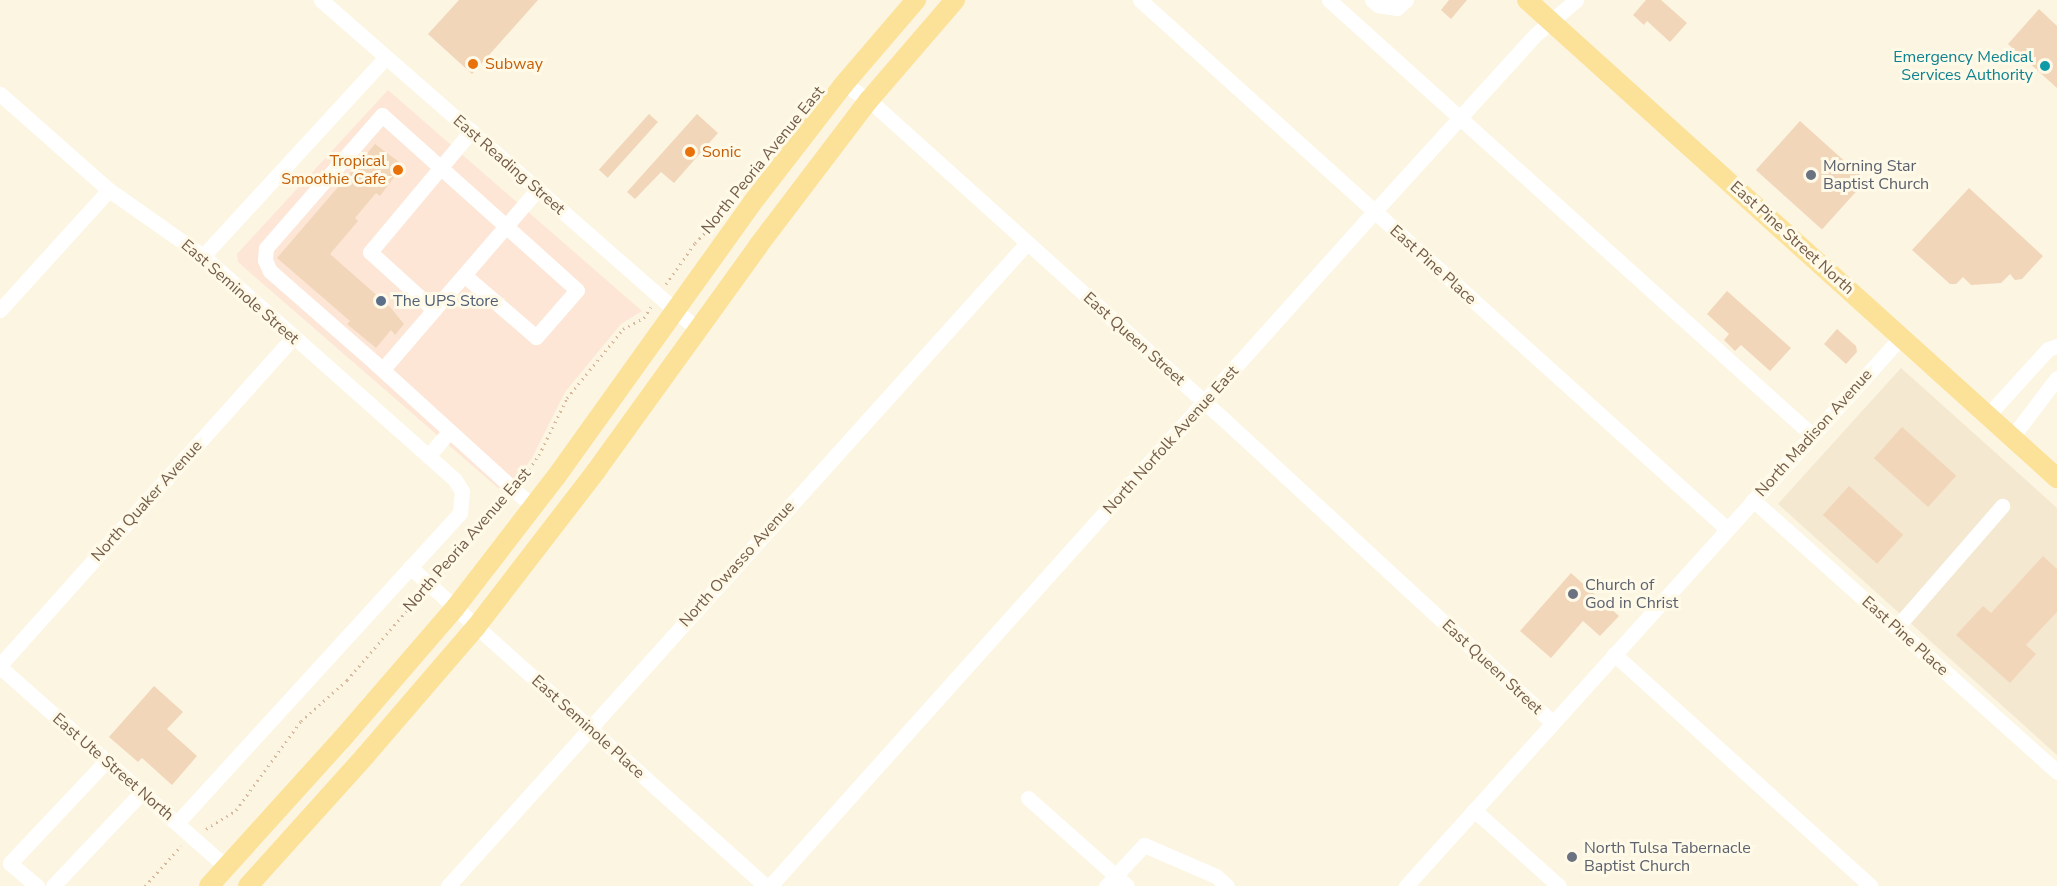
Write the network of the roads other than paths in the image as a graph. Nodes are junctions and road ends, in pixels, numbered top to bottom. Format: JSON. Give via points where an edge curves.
{"nodes":[{"id":1,"x":321,"y":0,"type":"edge"},
{"id":2,"x":916,"y":0,"type":"edge"},
{"id":3,"x":955,"y":0,"type":"edge"},
{"id":4,"x":1140,"y":0,"type":"edge"},
{"id":5,"x":1329,"y":0,"type":"edge"},
{"id":6,"x":1372,"y":0,"type":"edge"},
{"id":7,"x":1406,"y":0,"type":"edge"},
{"id":8,"x":1527,"y":0,"type":"edge"},
{"id":9,"x":1576,"y":0,"type":"edge"},
{"id":10,"x":1551,"y":22,"type":"junction"},
{"id":11,"x":386,"y":57,"type":"junction"},
{"id":12,"x":844,"y":84,"type":"junction"},
{"id":13,"x":0,"y":94,"type":"edge"},
{"id":14,"x":869,"y":100,"type":"junction"},
{"id":15,"x":1460,"y":118,"type":"junction"},
{"id":16,"x":471,"y":131,"type":"junction"},
{"id":17,"x":441,"y":168,"type":"junction"},
{"id":18,"x":538,"y":189,"type":"junction"},
{"id":19,"x":109,"y":190,"type":"junction"},
{"id":20,"x":1374,"y":212,"type":"junction"},
{"id":21,"x":506,"y":226,"type":"junction"},
{"id":22,"x":1027,"y":243,"type":"junction"},
{"id":23,"x":203,"y":256,"type":"junction"},
{"id":24,"x":465,"y":275,"type":"junction"},
{"id":25,"x":0,"y":310,"type":"edge"},
{"id":26,"x":434,"y":310,"type":"junction"},
{"id":27,"x":676,"y":310,"type":"junction"},
{"id":28,"x":698,"y":330,"type":"junction"},
{"id":29,"x":1902,"y":336,"type":"junction"},
{"id":30,"x":293,"y":337,"type":"junction"},
{"id":31,"x":2057,"y":346,"type":"edge"},
{"id":32,"x":382,"y":369,"type":"junction"},
{"id":33,"x":2057,"y":378,"type":"edge"},
{"id":34,"x":1205,"y":402,"type":"junction"},
{"id":35,"x":1988,"y":415,"type":"junction"},
{"id":36,"x":449,"y":432,"type":"junction"},
{"id":37,"x":1812,"y":435,"type":"junction"},
{"id":38,"x":2012,"y":437,"type":"junction"},
{"id":39,"x":428,"y":456,"type":"junction"},
{"id":40,"x":2057,"y":478,"type":"edge"},
{"id":41,"x":1753,"y":500,"type":"junction"},
{"id":42,"x":463,"y":503,"type":"joint"},
{"id":43,"x":2002,"y":506,"type":"dead end"},
{"id":44,"x":533,"y":507,"type":"junction"},
{"id":45,"x":1727,"y":529,"type":"junction"},
{"id":46,"x":410,"y":567,"type":"junction"},
{"id":47,"x":455,"y":608,"type":"junction"},
{"id":48,"x":476,"y":627,"type":"junction"},
{"id":49,"x":1896,"y":628,"type":"junction"},
{"id":50,"x":1614,"y":654,"type":"junction"},
{"id":51,"x":0,"y":666,"type":"edge"},
{"id":52,"x":1552,"y":722,"type":"junction"},
{"id":53,"x":589,"y":728,"type":"junction"},
{"id":54,"x":106,"y":761,"type":"junction"},
{"id":55,"x":2057,"y":772,"type":"edge"},
{"id":56,"x":142,"y":792,"type":"junction"},
{"id":57,"x":1028,"y":798,"type":"dead end"},
{"id":58,"x":1474,"y":810,"type":"junction"},
{"id":59,"x":177,"y":823,"type":"junction"},
{"id":60,"x":226,"y":867,"type":"junction"},
{"id":61,"x":1116,"y":883,"type":"edge"},
{"id":62,"x":37,"y":886,"type":"edge"},
{"id":63,"x":53,"y":886,"type":"edge"},
{"id":64,"x":209,"y":886,"type":"edge"},
{"id":65,"x":248,"y":886,"type":"edge"},
{"id":66,"x":448,"y":886,"type":"edge"},
{"id":67,"x":766,"y":886,"type":"edge"},
{"id":68,"x":770,"y":886,"type":"edge"},
{"id":69,"x":1227,"y":886,"type":"edge"},
{"id":70,"x":1406,"y":886,"type":"edge"},
{"id":71,"x":1559,"y":886,"type":"edge"},
{"id":72,"x":1871,"y":886,"type":"edge"}],
"edges":[{"from":1,"to":11,"type":"street","name":"East Reading Street"},
{"from":2,"to":12,"type":"main road","name":"North Peoria Avenue East"},
{"from":3,"to":14,"type":"main road"},
{"from":4,"to":20,"type":"street","name":"East Pine Place"},
{"from":5,"to":15,"type":"street"},
{"from":6,"to":7,"type":"street","via":[[1397,8]]},
{"from":8,"to":10,"type":"main road","name":"East Pine Street North"},
{"from":9,"to":10,"type":"street","name":"North Norfolk Avenue East"},
{"from":10,"to":15,"type":"street","name":"North Norfolk Avenue East"},
{"from":10,"to":29,"type":"main road","name":"East Pine Street North"},
{"from":11,"to":16,"type":"street","name":"East Reading Street"},
{"from":11,"to":23,"type":"street"},
{"from":12,"to":14,"type":"street","name":"East Queen Street"},
{"from":12,"to":27,"type":"main road","name":"North Peoria Avenue East"},
{"from":13,"to":19,"type":"street","name":"East Seminole Street"},
{"from":14,"to":22,"type":"street","name":"East Queen Street"},
{"from":14,"to":28,"type":"main road"},
{"from":15,"to":20,"type":"street","name":"North Norfolk Avenue East"},
{"from":15,"to":37,"type":"street"},
{"from":16,"to":17,"type":"street"},
{"from":16,"to":18,"type":"street","name":"East Reading Street"},
{"from":17,"to":21,"type":"street"},
{"from":17,"to":26,"type":"street","via":[[370,252]]},
{"from":17,"to":32,"type":"street","via":[[382,116],[266,248],[265,260],[270,271]]},
{"from":18,"to":21,"type":"street"},
{"from":18,"to":27,"type":"street","name":"East Reading Street"},
{"from":19,"to":23,"type":"street","name":"East Seminole Street"},
{"from":19,"to":25,"type":"street"},
{"from":20,"to":34,"type":"street","name":"North Norfolk Avenue East"},
{"from":20,"to":45,"type":"street","name":"East Pine Place"},
{"from":21,"to":24,"type":"street"},
{"from":21,"to":24,"type":"street","via":[[577,290],[536,337]]},
{"from":22,"to":34,"type":"street","name":"East Queen Street"},
{"from":22,"to":53,"type":"street","name":"North Owasso Avenue"},
{"from":23,"to":30,"type":"street","name":"East Seminole Street"},
{"from":24,"to":26,"type":"street"},
{"from":26,"to":32,"type":"street"},
{"from":27,"to":28,"type":"street","name":"East Reading Street"},
{"from":27,"to":44,"type":"main road","name":"North Peoria Avenue East"},
{"from":28,"to":48,"type":"main road"},
{"from":29,"to":35,"type":"main road","name":"East Pine Street North"},
{"from":29,"to":37,"type":"street","name":"North Madison Avenue"},
{"from":30,"to":39,"type":"street","name":"East Seminole Street"},
{"from":30,"to":51,"type":"street","name":"North Quaker Avenue"},
{"from":31,"to":35,"type":"street","via":[[2048,349]]},
{"from":32,"to":36,"type":"street"},
{"from":33,"to":38,"type":"street"},
{"from":34,"to":52,"type":"street","name":"East Queen Street"},
{"from":34,"to":68,"type":"street","name":"North Norfolk Avenue East"},
{"from":35,"to":38,"type":"main road","name":"East Pine Street North"},
{"from":36,"to":39,"type":"street"},
{"from":36,"to":44,"type":"street"},
{"from":37,"to":41,"type":"street","name":"North Madison Avenue"},
{"from":38,"to":40,"type":"main road","name":"East Pine Street North"},
{"from":39,"to":42,"type":"street","name":"East Seminole Street","via":[[455,480]]},
{"from":41,"to":45,"type":"street","name":"North Madison Avenue"},
{"from":41,"to":49,"type":"street","name":"East Pine Place"},
{"from":42,"to":46,"type":"street","name":"North Peoria Avenue East","via":[[460,513]]},
{"from":43,"to":49,"type":"street"},
{"from":44,"to":47,"type":"main road","name":"North Peoria Avenue East"},
{"from":45,"to":50,"type":"street","name":"North Madison Avenue"},
{"from":46,"to":47,"type":"street","name":"East Seminole Place"},
{"from":46,"to":59,"type":"street","name":"North Peoria Avenue East"},
{"from":47,"to":48,"type":"street","name":"East Seminole Place"},
{"from":47,"to":60,"type":"main road","name":"North Peoria Avenue East"},
{"from":48,"to":53,"type":"street","name":"East Seminole Place"},
{"from":48,"to":65,"type":"main road"},
{"from":49,"to":55,"type":"street","name":"East Pine Place"},
{"from":50,"to":52,"type":"street","name":"North Madison Avenue"},
{"from":50,"to":72,"type":"street"},
{"from":51,"to":54,"type":"street","name":"East Ute Street North"},
{"from":52,"to":58,"type":"street","name":"North Madison Avenue"},
{"from":53,"to":66,"type":"street","name":"North Owasso Avenue"},
{"from":53,"to":67,"type":"street","name":"East Seminole Place"},
{"from":54,"to":56,"type":"street","name":"East Ute Street North"},
{"from":54,"to":62,"type":"street","via":[[10,863]]},
{"from":56,"to":59,"type":"street","name":"East Ute Street North"},
{"from":56,"to":63,"type":"street"},
{"from":57,"to":61,"type":"street"},
{"from":58,"to":70,"type":"street","name":"North Madison Avenue"},
{"from":58,"to":71,"type":"street"},
{"from":59,"to":60,"type":"street","name":"East Ute Street North"},
{"from":60,"to":64,"type":"main road","name":"North Peoria Avenue East"},
{"from":61,"to":69,"type":"street","via":[[1144,845],[1216,876]]}]}
